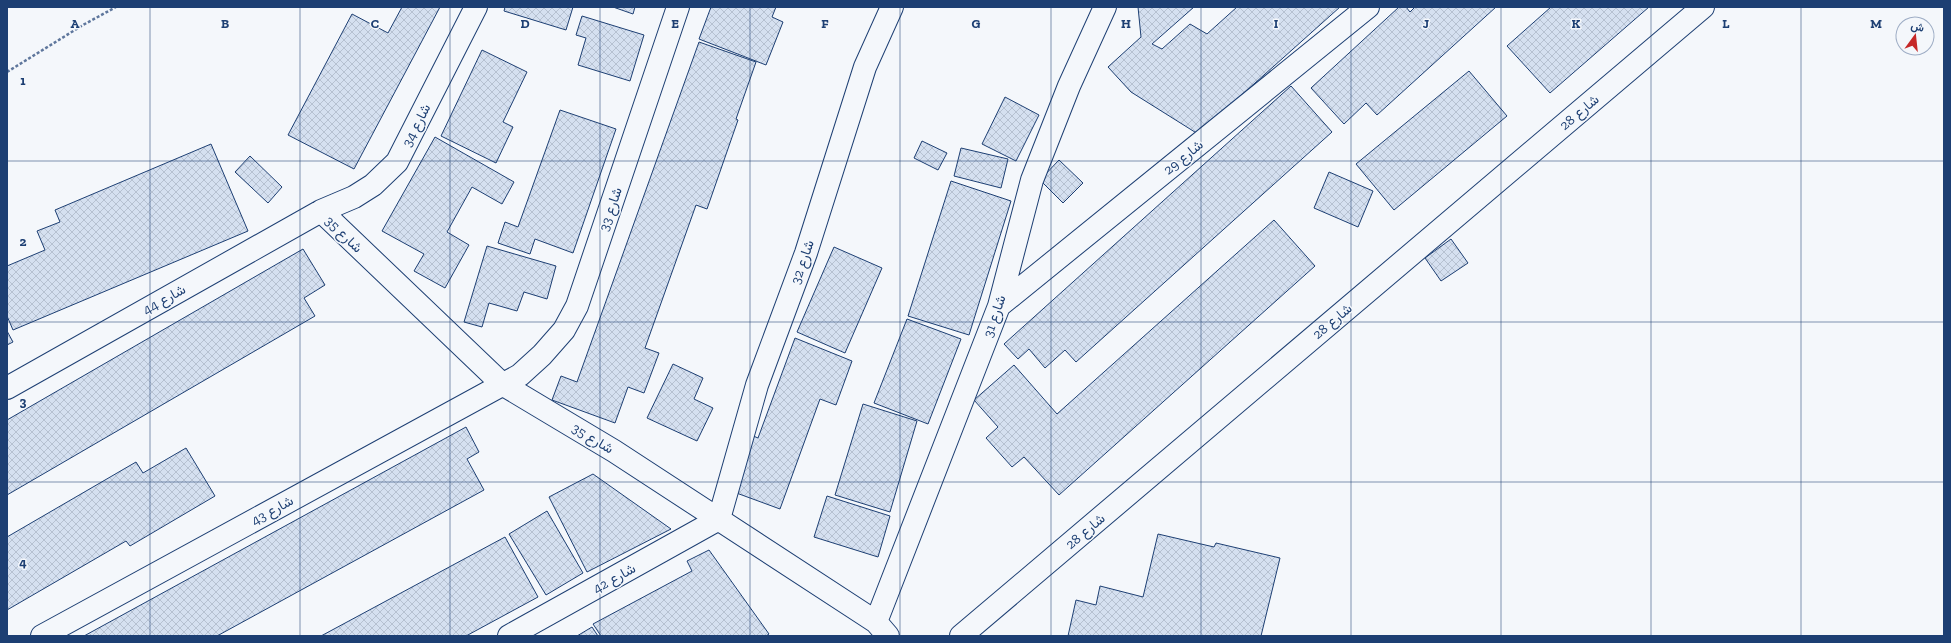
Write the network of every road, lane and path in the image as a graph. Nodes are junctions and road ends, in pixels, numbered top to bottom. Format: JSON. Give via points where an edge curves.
{"nodes":[{"id":1,"x":116,"y":7,"type":"edge"},
{"id":2,"x":476,"y":7,"type":"edge"},
{"id":3,"x":678,"y":7,"type":"edge"},
{"id":4,"x":892,"y":7,"type":"edge"},
{"id":5,"x":1105,"y":7,"type":"edge"},
{"id":6,"x":1368,"y":7,"type":"edge"},
{"id":7,"x":1703,"y":7,"type":"edge"},
{"id":8,"x":7,"y":72,"type":"edge"},
{"id":9,"x":321,"y":211,"type":"junction"},
{"id":10,"x":999,"y":306,"type":"junction"},
{"id":11,"x":502,"y":384,"type":"junction"},
{"id":12,"x":7,"y":388,"type":"edge"},
{"id":13,"x":719,"y":519,"type":"junction"},
{"id":14,"x":882,"y":629,"type":"edge"},
{"id":15,"x":972,"y":632,"type":"edge"},
{"id":16,"x":42,"y":636,"type":"edge"},
{"id":17,"x":509,"y":636,"type":"edge"}],
"edges":[{"from":1,"to":8,"type":"path"},
{"from":2,"to":9,"type":"street","name":"شارع 34","via":[[397,162],[373,185],[354,197]]},
{"from":3,"to":11,"type":"street","name":"شارع 33","via":[[577,306],[564,330],[542,355],[520,375]]},
{"from":4,"to":13,"type":"street","name":"شارع 32","via":[[865,67],[806,253],[757,385]]},
{"from":5,"to":10,"type":"street","name":"شارع 31","via":[[1069,86],[1032,180]]},
{"from":6,"to":10,"type":"street","name":"شارع 29"},
{"from":7,"to":15,"type":"street","name":"شارع 28"},
{"from":9,"to":11,"type":"street","name":"شارع 35"},
{"from":9,"to":12,"type":"street","name":"شارع 44"},
{"from":10,"to":14,"type":"street","name":"شارع 31"},
{"from":11,"to":13,"type":"street","name":"شارع 35","via":[[614,451]]},
{"from":11,"to":16,"type":"street","name":"شارع 43"},
{"from":13,"to":14,"type":"street","name":"شارع 35"},
{"from":13,"to":17,"type":"street","name":"شارع 42"}]}
